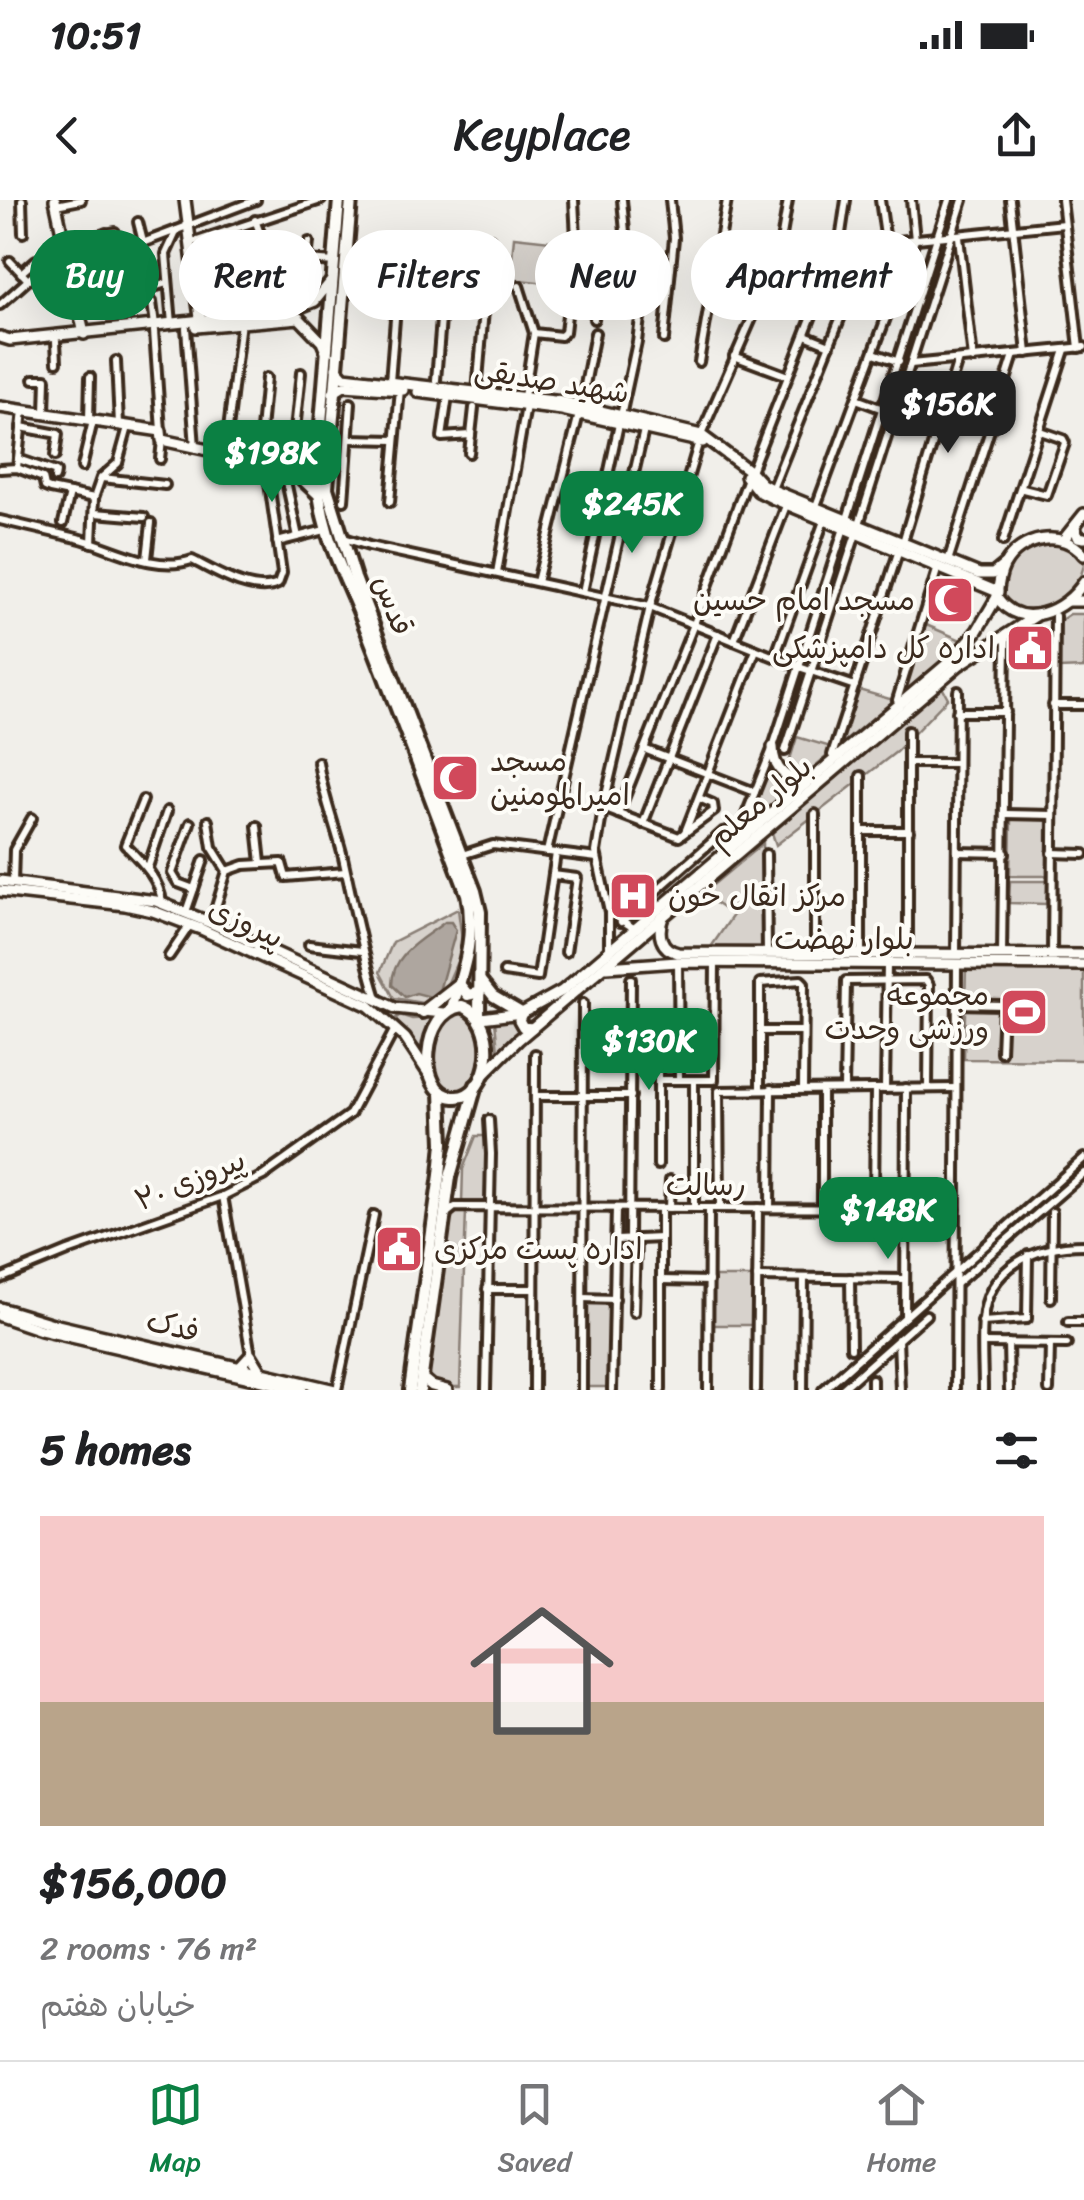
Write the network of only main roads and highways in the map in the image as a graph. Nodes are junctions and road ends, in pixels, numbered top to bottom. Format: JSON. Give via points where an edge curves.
{"nodes":[{"id":1,"x":338,"y":200,"type":"edge"},
{"id":2,"x":351,"y":200,"type":"edge"},
{"id":3,"x":187,"y":201,"type":"edge"},
{"id":4,"x":56,"y":202,"type":"edge"},
{"id":5,"x":334,"y":278,"type":"junction"},
{"id":6,"x":322,"y":292,"type":"edge"},
{"id":7,"x":336,"y":306,"type":"junction"},
{"id":8,"x":322,"y":308,"type":"edge"},
{"id":9,"x":232,"y":320,"type":"edge"},
{"id":10,"x":301,"y":320,"type":"edge"},
{"id":11,"x":201,"y":324,"type":"junction"},
{"id":12,"x":154,"y":328,"type":"junction"},
{"id":13,"x":84,"y":336,"type":"junction"},
{"id":14,"x":0,"y":337,"type":"edge"},
{"id":15,"x":0,"y":350,"type":"edge"},
{"id":16,"x":328,"y":355,"type":"junction"},
{"id":17,"x":335,"y":368,"type":"junction"},
{"id":18,"x":363,"y":383,"type":"junction"},
{"id":19,"x":333,"y":393,"type":"junction"},
{"id":20,"x":525,"y":402,"type":"junction"},
{"id":21,"x":0,"y":408,"type":"edge"},
{"id":22,"x":620,"y":420,"type":"junction"},
{"id":23,"x":701,"y":438,"type":"junction"},
{"id":24,"x":318,"y":463,"type":"junction"},
{"id":25,"x":287,"y":467,"type":"junction"},
{"id":26,"x":749,"y":474,"type":"junction"},
{"id":27,"x":318,"y":494,"type":"junction"},
{"id":28,"x":325,"y":506,"type":"junction"},
{"id":29,"x":1084,"y":514,"type":"edge"},
{"id":30,"x":846,"y":522,"type":"junction"},
{"id":31,"x":1075,"y":527,"type":"junction"},
{"id":32,"x":1084,"y":538,"type":"edge"},
{"id":33,"x":1064,"y":539,"type":"junction"},
{"id":34,"x":1084,"y":554,"type":"edge"},
{"id":35,"x":351,"y":559,"type":"junction"},
{"id":36,"x":1004,"y":565,"type":"junction"},
{"id":37,"x":338,"y":568,"type":"junction"},
{"id":38,"x":984,"y":581,"type":"junction"},
{"id":39,"x":1084,"y":582,"type":"edge"},
{"id":40,"x":998,"y":595,"type":"junction"},
{"id":41,"x":1069,"y":600,"type":"junction"},
{"id":42,"x":1084,"y":601,"type":"edge"},
{"id":43,"x":1037,"y":616,"type":"junction"},
{"id":44,"x":977,"y":631,"type":"junction"},
{"id":45,"x":990,"y":644,"type":"junction"},
{"id":46,"x":773,"y":747,"type":"road end"},
{"id":47,"x":814,"y":777,"type":"junction"},
{"id":48,"x":0,"y":881,"type":"edge"},
{"id":49,"x":0,"y":891,"type":"edge"},
{"id":50,"x":50,"y":892,"type":"junction"},
{"id":51,"x":662,"y":917,"type":"junction"},
{"id":52,"x":669,"y":950,"type":"junction"},
{"id":53,"x":956,"y":959,"type":"junction"},
{"id":54,"x":1078,"y":960,"type":"edge"},
{"id":55,"x":664,"y":962,"type":"junction"},
{"id":56,"x":604,"y":968,"type":"junction"},
{"id":57,"x":460,"y":984,"type":"junction"},
{"id":58,"x":481,"y":987,"type":"junction"},
{"id":59,"x":447,"y":1011,"type":"junction"},
{"id":60,"x":423,"y":1012,"type":"junction"},
{"id":61,"x":522,"y":1012,"type":"junction"},
{"id":62,"x":480,"y":1017,"type":"junction"},
{"id":63,"x":534,"y":1027,"type":"junction"},
{"id":64,"x":433,"y":1080,"type":"junction"},
{"id":65,"x":478,"y":1082,"type":"junction"},
{"id":66,"x":441,"y":1092,"type":"junction"},
{"id":67,"x":442,"y":1138,"type":"junction"},
{"id":68,"x":460,"y":1139,"type":"junction"},
{"id":69,"x":0,"y":1312,"type":"edge"},
{"id":70,"x":76,"y":1334,"type":"junction"},
{"id":71,"x":239,"y":1368,"type":"junction"},
{"id":72,"x":262,"y":1373,"type":"junction"},
{"id":73,"x":421,"y":1377,"type":"junction"},
{"id":74,"x":302,"y":1390,"type":"edge"},
{"id":75,"x":336,"y":1390,"type":"edge"},
{"id":76,"x":410,"y":1390,"type":"edge"},
{"id":77,"x":420,"y":1390,"type":"edge"},
{"id":78,"x":443,"y":1390,"type":"edge"}],
"edges":[{"from":1,"to":5,"type":"main road","name":"قدس"},
{"from":2,"to":7,"type":"main road","name":"قدس"},
{"from":3,"to":11,"type":"main road"},
{"from":4,"to":13,"type":"main road"},
{"from":5,"to":6,"type":"main road"},
{"from":5,"to":7,"type":"main road","name":"قدس"},
{"from":7,"to":8,"type":"main road"},
{"from":7,"to":16,"type":"main road","name":"قدس"},
{"from":7,"to":17,"type":"main road","name":"قدس"},
{"from":9,"to":11,"type":"main road"},
{"from":10,"to":16,"type":"main road"},
{"from":11,"to":12,"type":"main road"},
{"from":11,"to":12,"type":"main road"},
{"from":12,"to":13,"type":"main road"},
{"from":13,"to":14,"type":"main road"},
{"from":13,"to":15,"type":"main road"},
{"from":16,"to":24,"type":"main road","name":"قدس"},
{"from":17,"to":18,"type":"main road","name":"شهید صدیقی"},
{"from":17,"to":19,"type":"main road","name":"قدس"},
{"from":18,"to":19,"type":"main road","name":"شهید صدیقی"},
{"from":18,"to":20,"type":"main road","name":"شهید صدیقی"},
{"from":18,"to":20,"type":"main road","name":"شهید صدیقی"},
{"from":19,"to":28,"type":"main road","name":"قدس"},
{"from":20,"to":22,"type":"main road","name":"شهید صدیقی"},
{"from":21,"to":25,"type":"main road","via":[[123,426]]},
{"from":22,"to":23,"type":"main road","name":"شهید صدیقی"},
{"from":22,"to":23,"type":"main road","name":"شهید صدیقی"},
{"from":23,"to":26,"type":"main road","name":"شهید صدیقی"},
{"from":24,"to":25,"type":"main road"},
{"from":24,"to":27,"type":"main road","name":"قدس"},
{"from":25,"to":27,"type":"main road"},
{"from":26,"to":30,"type":"main road"},
{"from":26,"to":30,"type":"main road","via":[[758,491]]},
{"from":27,"to":28,"type":"main road","name":"قدس"},
{"from":28,"to":35,"type":"main road","name":"قدس"},
{"from":28,"to":37,"type":"main road","name":"قدس"},
{"from":29,"to":31,"type":"main road"},
{"from":30,"to":38,"type":"main road"},
{"from":31,"to":32,"type":"main road"},
{"from":31,"to":33,"type":"main road"},
{"from":33,"to":34,"type":"main road"},
{"from":33,"to":36,"type":"main road","via":[[1024,545]]},
{"from":35,"to":37,"type":"main road","via":[[349,570]]},
{"from":35,"to":58,"type":"main road","name":"قدس","via":[[480,912]]},
{"from":36,"to":38,"type":"main road"},
{"from":36,"to":40,"type":"main road","name":"بلوار معلم"},
{"from":37,"to":57,"type":"main road","name":"قدس","via":[[466,894],[471,940]]},
{"from":38,"to":40,"type":"main road"},
{"from":39,"to":41,"type":"main road"},
{"from":40,"to":43,"type":"main road","via":[[1012,614]]},
{"from":40,"to":44,"type":"main road","name":"بلوار معلم"},
{"from":41,"to":42,"type":"main road"},
{"from":41,"to":43,"type":"main road","name":"بلوار معلم"},
{"from":43,"to":45,"type":"main road","name":"بلوار معلم"},
{"from":44,"to":45,"type":"main road","via":[[990,631]]},
{"from":44,"to":47,"type":"main road","name":"بلوار معلم"},
{"from":45,"to":51,"type":"main road","name":"بلوار معلم"},
{"from":46,"to":47,"type":"main road","via":[[784,775]]},
{"from":47,"to":61,"type":"main road","name":"بلوار معلم","via":[[562,991]]},
{"from":48,"to":50,"type":"main road","name":"پیروزی"},
{"from":49,"to":50,"type":"main road","name":"پیروزی"},
{"from":50,"to":60,"type":"main road","name":"پیروزی","via":[[127,895],[162,904],[394,1008]]},
{"from":50,"to":64,"type":"main road","name":"پیروزی","via":[[125,904],[190,924],[369,1006],[395,1028]]},
{"from":51,"to":52,"type":"main road","via":[[660,935]]},
{"from":51,"to":56,"type":"main road","name":"بلوار معلم"},
{"from":52,"to":53,"type":"main road","name":"بلوار نهضت"},
{"from":52,"to":55,"type":"main road"},
{"from":53,"to":54,"type":"main road","name":"بلوار نهضت"},
{"from":53,"to":54,"type":"main road","name":"بلوار نهضت"},
{"from":53,"to":55,"type":"main road","name":"بلوار نهضت"},
{"from":55,"to":56,"type":"main road","name":"بلوار نهضت"},
{"from":56,"to":63,"type":"main road","name":"بلوار معلم"},
{"from":57,"to":58,"type":"main road","via":[[465,994]]},
{"from":57,"to":59,"type":"main road","name":"قدس"},
{"from":57,"to":60,"type":"main road"},
{"from":58,"to":61,"type":"main road"},
{"from":58,"to":62,"type":"main road","name":"قدس"},
{"from":59,"to":60,"type":"main road","name":"پیروزی"},
{"from":59,"to":62,"type":"main road","via":[[468,1008]]},
{"from":59,"to":64,"type":"main road","via":[[430,1040]]},
{"from":61,"to":62,"type":"main road","name":"بلوار معلم"},
{"from":61,"to":63,"type":"main road","via":[[520,1024]]},
{"from":62,"to":65,"type":"main road","via":[[488,1044]]},
{"from":63,"to":65,"type":"main road","name":"بلوار معلم"},
{"from":64,"to":66,"type":"main road"},
{"from":65,"to":66,"type":"main road","via":[[461,1096]]},
{"from":65,"to":68,"type":"main road"},
{"from":66,"to":67,"type":"main road"},
{"from":67,"to":68,"type":"main road","via":[[453,1130]]},
{"from":67,"to":76,"type":"main road"},
{"from":68,"to":73,"type":"main road"},
{"from":69,"to":70,"type":"main road","name":"فدک"},
{"from":70,"to":71,"type":"main road","name":"فدک"},
{"from":70,"to":74,"type":"main road","name":"فدک"},
{"from":71,"to":72,"type":"main road","name":"فدک"},
{"from":71,"to":72,"type":"main road","via":[[252,1354]]},
{"from":72,"to":75,"type":"main road","name":"فدک"},
{"from":73,"to":77,"type":"main road"},
{"from":73,"to":78,"type":"main road"}]}
